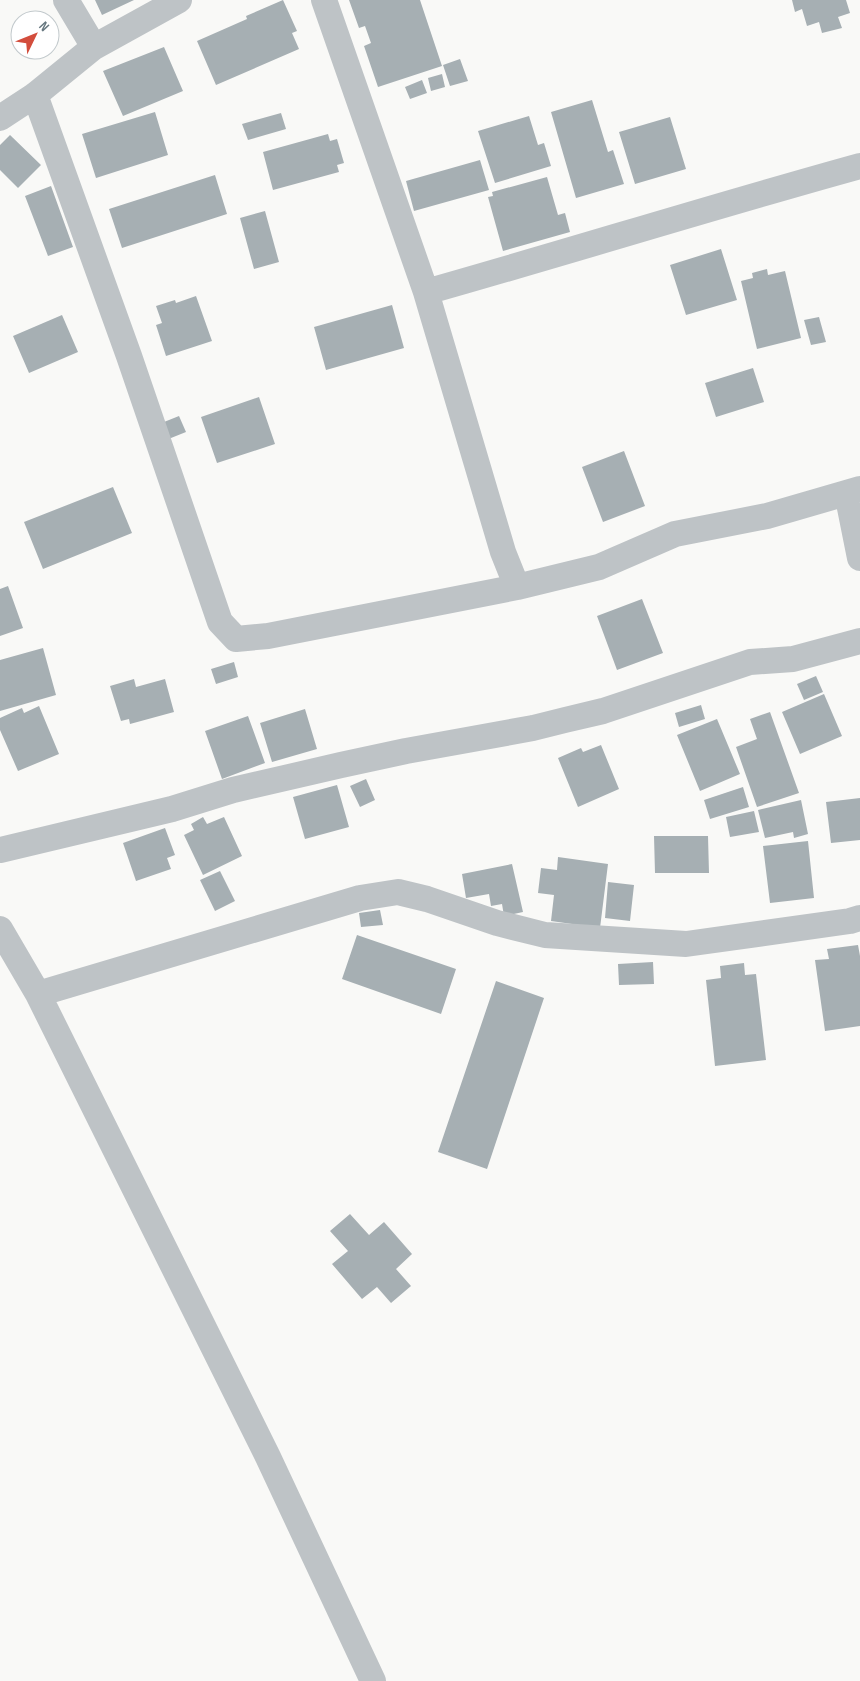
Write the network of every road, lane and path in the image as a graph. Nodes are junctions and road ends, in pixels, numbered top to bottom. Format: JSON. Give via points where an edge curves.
{"nodes":[{"id":1,"x":66,"y":0,"type":"edge"},
{"id":2,"x":179,"y":0,"type":"edge"},
{"id":3,"x":324,"y":0,"type":"edge"},
{"id":4,"x":94,"y":47,"type":"junction"},
{"id":5,"x":35,"y":95,"type":"junction"},
{"id":6,"x":0,"y":118,"type":"edge"},
{"id":7,"x":860,"y":166,"type":"edge"},
{"id":8,"x":426,"y":292,"type":"junction"},
{"id":9,"x":854,"y":491,"type":"edge"},
{"id":10,"x":860,"y":558,"type":"edge"},
{"id":11,"x":518,"y":587,"type":"junction"},
{"id":12,"x":860,"y":641,"type":"edge"},
{"id":13,"x":0,"y":850,"type":"edge"},
{"id":14,"x":860,"y":918,"type":"edge"},
{"id":15,"x":0,"y":929,"type":"edge"},
{"id":16,"x":38,"y":994,"type":"junction"},
{"id":17,"x":373,"y":1681,"type":"edge"}],
"edges":[{"from":1,"to":4,"type":"street"},
{"from":2,"to":4,"type":"street"},
{"from":3,"to":8,"type":"street"},
{"from":4,"to":5,"type":"street"},
{"from":5,"to":6,"type":"street"},
{"from":5,"to":11,"type":"street","via":[[220,622],[236,639],[268,636]]},
{"from":7,"to":8,"type":"street"},
{"from":8,"to":11,"type":"street","via":[[503,552]]},
{"from":9,"to":10,"type":"street"},
{"from":9,"to":11,"type":"street","via":[[767,516],[675,534],[599,568]]},
{"from":12,"to":13,"type":"street","via":[[792,659],[750,662],[575,718],[341,764]]},
{"from":14,"to":16,"type":"street","via":[[686,944],[546,936],[398,892],[360,898]]},
{"from":15,"to":16,"type":"street"},
{"from":16,"to":17,"type":"street","via":[[268,1457]]}]}
